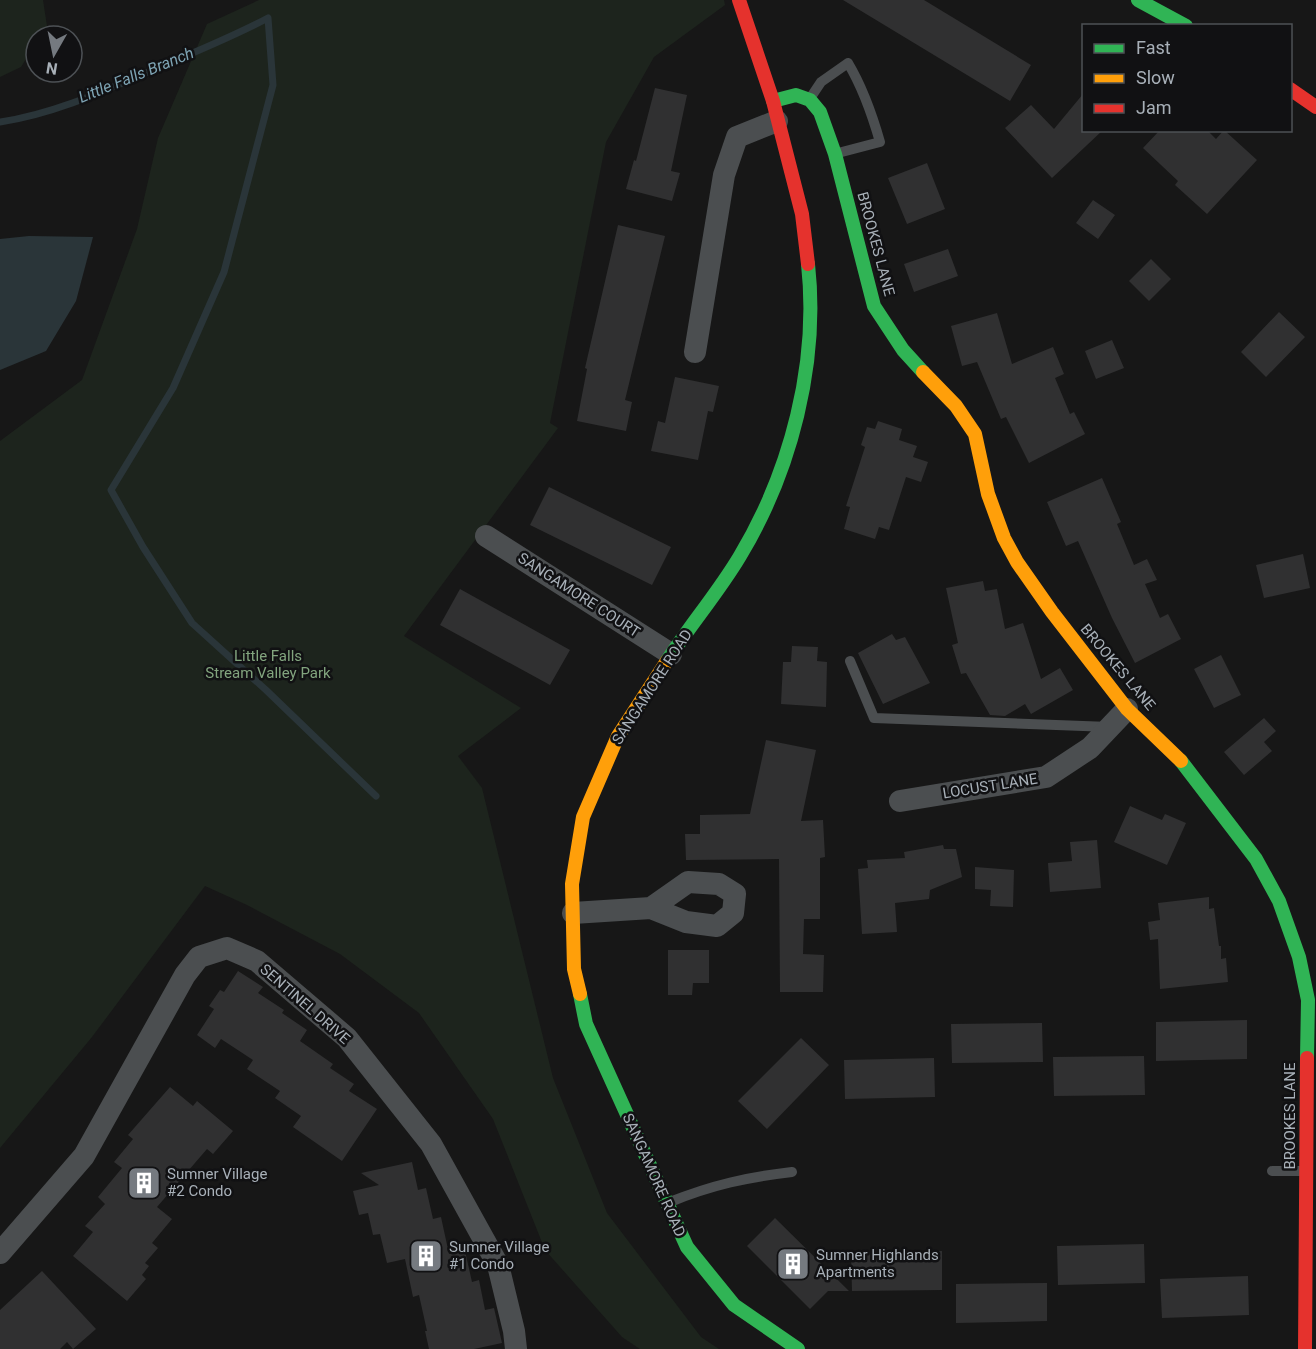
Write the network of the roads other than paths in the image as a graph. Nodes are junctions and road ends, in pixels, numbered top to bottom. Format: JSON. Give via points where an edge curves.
{"nodes":[{"id":1,"x":739,"y":0,"type":"edge"},
{"id":2,"x":1138,"y":0,"type":"edge"},
{"id":3,"x":1182,"y":24,"type":"edge"},
{"id":4,"x":1292,"y":83,"type":"edge"},
{"id":5,"x":1316,"y":89,"type":"edge"},
{"id":6,"x":1292,"y":90,"type":"edge"},
{"id":7,"x":810,"y":100,"type":"junction"},
{"id":8,"x":1316,"y":107,"type":"edge"},
{"id":9,"x":775,"y":111,"type":"junction"},
{"id":10,"x":835,"y":154,"type":"junction"},
{"id":11,"x":695,"y":352,"type":"dead end"},
{"id":12,"x":486,"y":536,"type":"dead end"},
{"id":13,"x":671,"y":654,"type":"junction"},
{"id":14,"x":850,"y":661,"type":"dead end"},
{"id":15,"x":1127,"y":709,"type":"junction"},
{"id":16,"x":1110,"y":727,"type":"junction"},
{"id":17,"x":900,"y":801,"type":"dead end"},
{"id":18,"x":651,"y":908,"type":"dead end"},
{"id":19,"x":573,"y":913,"type":"junction"},
{"id":20,"x":1312,"y":995,"type":"edge"},
{"id":21,"x":1272,"y":1171,"type":"dead end"},
{"id":22,"x":792,"y":1172,"type":"dead end"},
{"id":23,"x":1306,"y":1172,"type":"junction"},
{"id":24,"x":667,"y":1203,"type":"junction"},
{"id":25,"x":0,"y":1253,"type":"edge"},
{"id":26,"x":516,"y":1349,"type":"edge"},
{"id":27,"x":798,"y":1349,"type":"edge"},
{"id":28,"x":1305,"y":1349,"type":"edge"}],
"edges":[{"from":1,"to":9,"type":"street","name":"SANGAMORE ROAD"},
{"from":2,"to":3,"type":"street"},
{"from":4,"to":5,"type":"street"},
{"from":6,"to":8,"type":"street"},
{"from":7,"to":9,"type":"street","via":[[796,95]]},
{"from":7,"to":10,"type":"street","name":"BROOKES LANE","via":[[820,112]]},
{"from":7,"to":10,"type":"lane","via":[[821,82],[848,63],[868,103],[880,142]]},
{"from":9,"to":11,"type":"street","via":[[737,137],[724,175]]},
{"from":9,"to":13,"type":"street","name":"SANGAMORE ROAD","via":[[802,214],[807,253],[810,326],[801,398],[781,469],[740,556]]},
{"from":10,"to":15,"type":"street","name":"BROOKES LANE","via":[[874,306],[903,350],[956,406],[975,434],[988,494],[1004,538],[1052,612]]},
{"from":12,"to":13,"type":"street","name":"SANGAMORE COURT"},
{"from":13,"to":19,"type":"street","name":"SANGAMORE ROAD","via":[[618,736],[583,816],[572,884]]},
{"from":14,"to":16,"type":"lane","via":[[874,718]]},
{"from":15,"to":16,"type":"street","name":"LOCUST LANE"},
{"from":15,"to":20,"type":"street","name":"BROOKES LANE","via":[[1178,757],[1256,859],[1279,901]]},
{"from":16,"to":17,"type":"street","name":"LOCUST LANE","via":[[1090,748],[1046,777]]},
{"from":18,"to":19,"type":"street"},
{"from":19,"to":24,"type":"street","name":"SANGAMORE ROAD","via":[[574,969],[586,1024]]},
{"from":20,"to":23,"type":"street","name":"BROOKES LANE"},
{"from":21,"to":23,"type":"lane"},
{"from":22,"to":24,"type":"lane","via":[[732,1181]]},
{"from":23,"to":28,"type":"street","name":"BROOKES LANE"},
{"from":24,"to":27,"type":"street","name":"SANGAMORE ROAD","via":[[687,1247],[734,1305]]},
{"from":25,"to":26,"type":"street","name":"SENTINEL DRIVE","via":[[84,1156],[185,975],[199,957],[227,948],[257,961],[347,1038],[431,1144],[498,1266]]}]}
